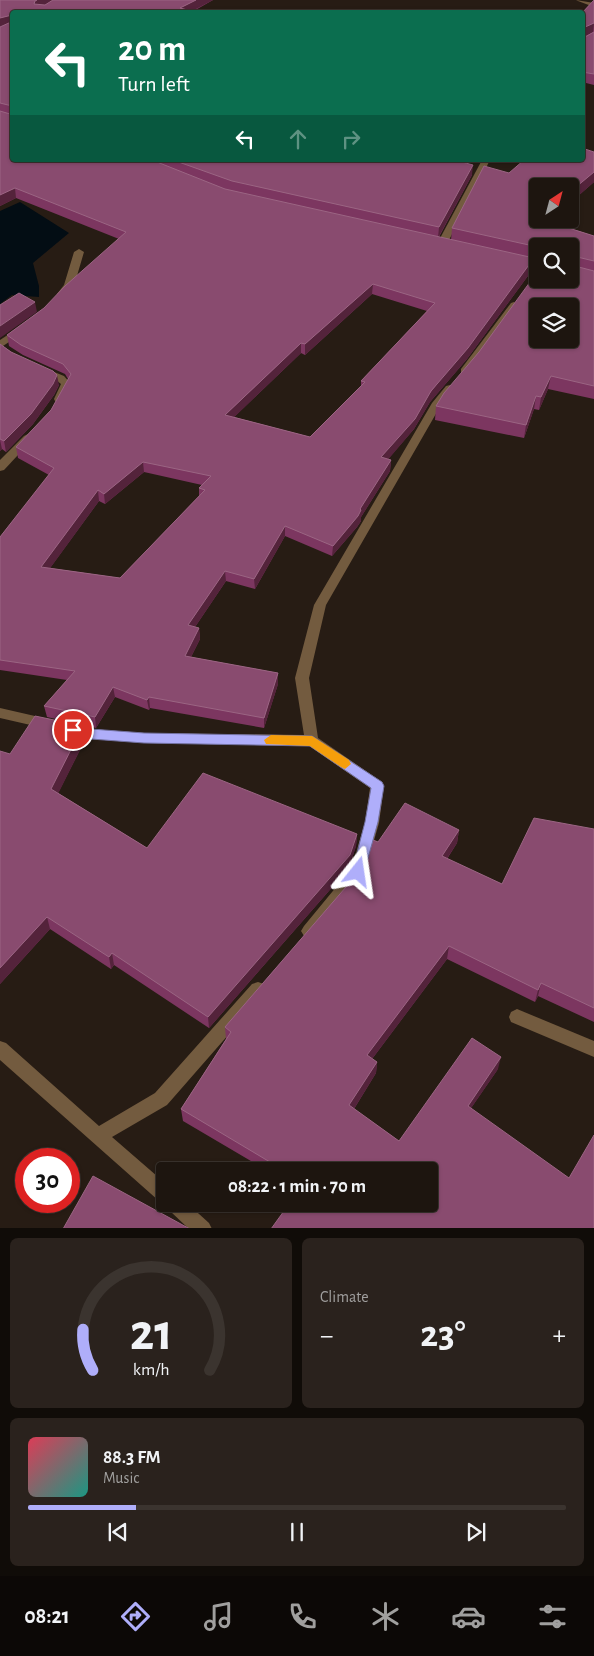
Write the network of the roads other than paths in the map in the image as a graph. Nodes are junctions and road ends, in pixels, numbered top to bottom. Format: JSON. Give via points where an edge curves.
{"nodes":[{"id":1,"x":580,"y":0,"type":"edge"},
{"id":2,"x":594,"y":5,"type":"edge"},
{"id":3,"x":485,"y":162,"type":"edge"},
{"id":4,"x":433,"y":240,"type":"edge"},
{"id":5,"x":79,"y":252,"type":"dead end"},
{"id":6,"x":509,"y":258,"type":"edge"},
{"id":7,"x":529,"y":268,"type":"edge"},
{"id":8,"x":520,"y":298,"type":"edge"},
{"id":9,"x":56,"y":301,"type":"edge"},
{"id":10,"x":28,"y":325,"type":"edge"},
{"id":11,"x":0,"y":345,"type":"edge"},
{"id":12,"x":12,"y":355,"type":"edge"},
{"id":13,"x":34,"y":367,"type":"edge"},
{"id":14,"x":53,"y":409,"type":"edge"},
{"id":15,"x":36,"y":428,"type":"edge"},
{"id":16,"x":0,"y":467,"type":"edge"},
{"id":17,"x":0,"y":713,"type":"edge"},
{"id":18,"x":312,"y":741,"type":"junction"},
{"id":19,"x":301,"y":941,"type":"edge"},
{"id":20,"x":269,"y":977,"type":"edge"},
{"id":21,"x":517,"y":1017,"type":"dead end"},
{"id":22,"x":0,"y":1049,"type":"edge"},
{"id":23,"x":594,"y":1049,"type":"edge"},
{"id":24,"x":98,"y":1136,"type":"junction"},
{"id":25,"x":156,"y":1187,"type":"edge"},
{"id":26,"x":184,"y":1212,"type":"edge"},
{"id":27,"x":203,"y":1228,"type":"edge"}],
"edges":[{"from":1,"to":2,"type":"street"},
{"from":3,"to":4,"type":"street","via":[[448,243]]},
{"from":5,"to":9,"type":"street","via":[[69,286]]},
{"from":6,"to":7,"type":"street"},
{"from":8,"to":18,"type":"street","via":[[437,403],[320,605],[302,678]]},
{"from":10,"to":11,"type":"street"},
{"from":11,"to":12,"type":"street"},
{"from":13,"to":14,"type":"street","via":[[66,384]]},
{"from":15,"to":16,"type":"street"},
{"from":17,"to":18,"type":"street","via":[[91,734]]},
{"from":18,"to":19,"type":"street","via":[[377,786],[372,822],[358,872]]},
{"from":20,"to":24,"type":"street","via":[[161,1099]]},
{"from":21,"to":23,"type":"street"},
{"from":22,"to":24,"type":"street"},
{"from":24,"to":25,"type":"street"},
{"from":26,"to":27,"type":"street"}]}
